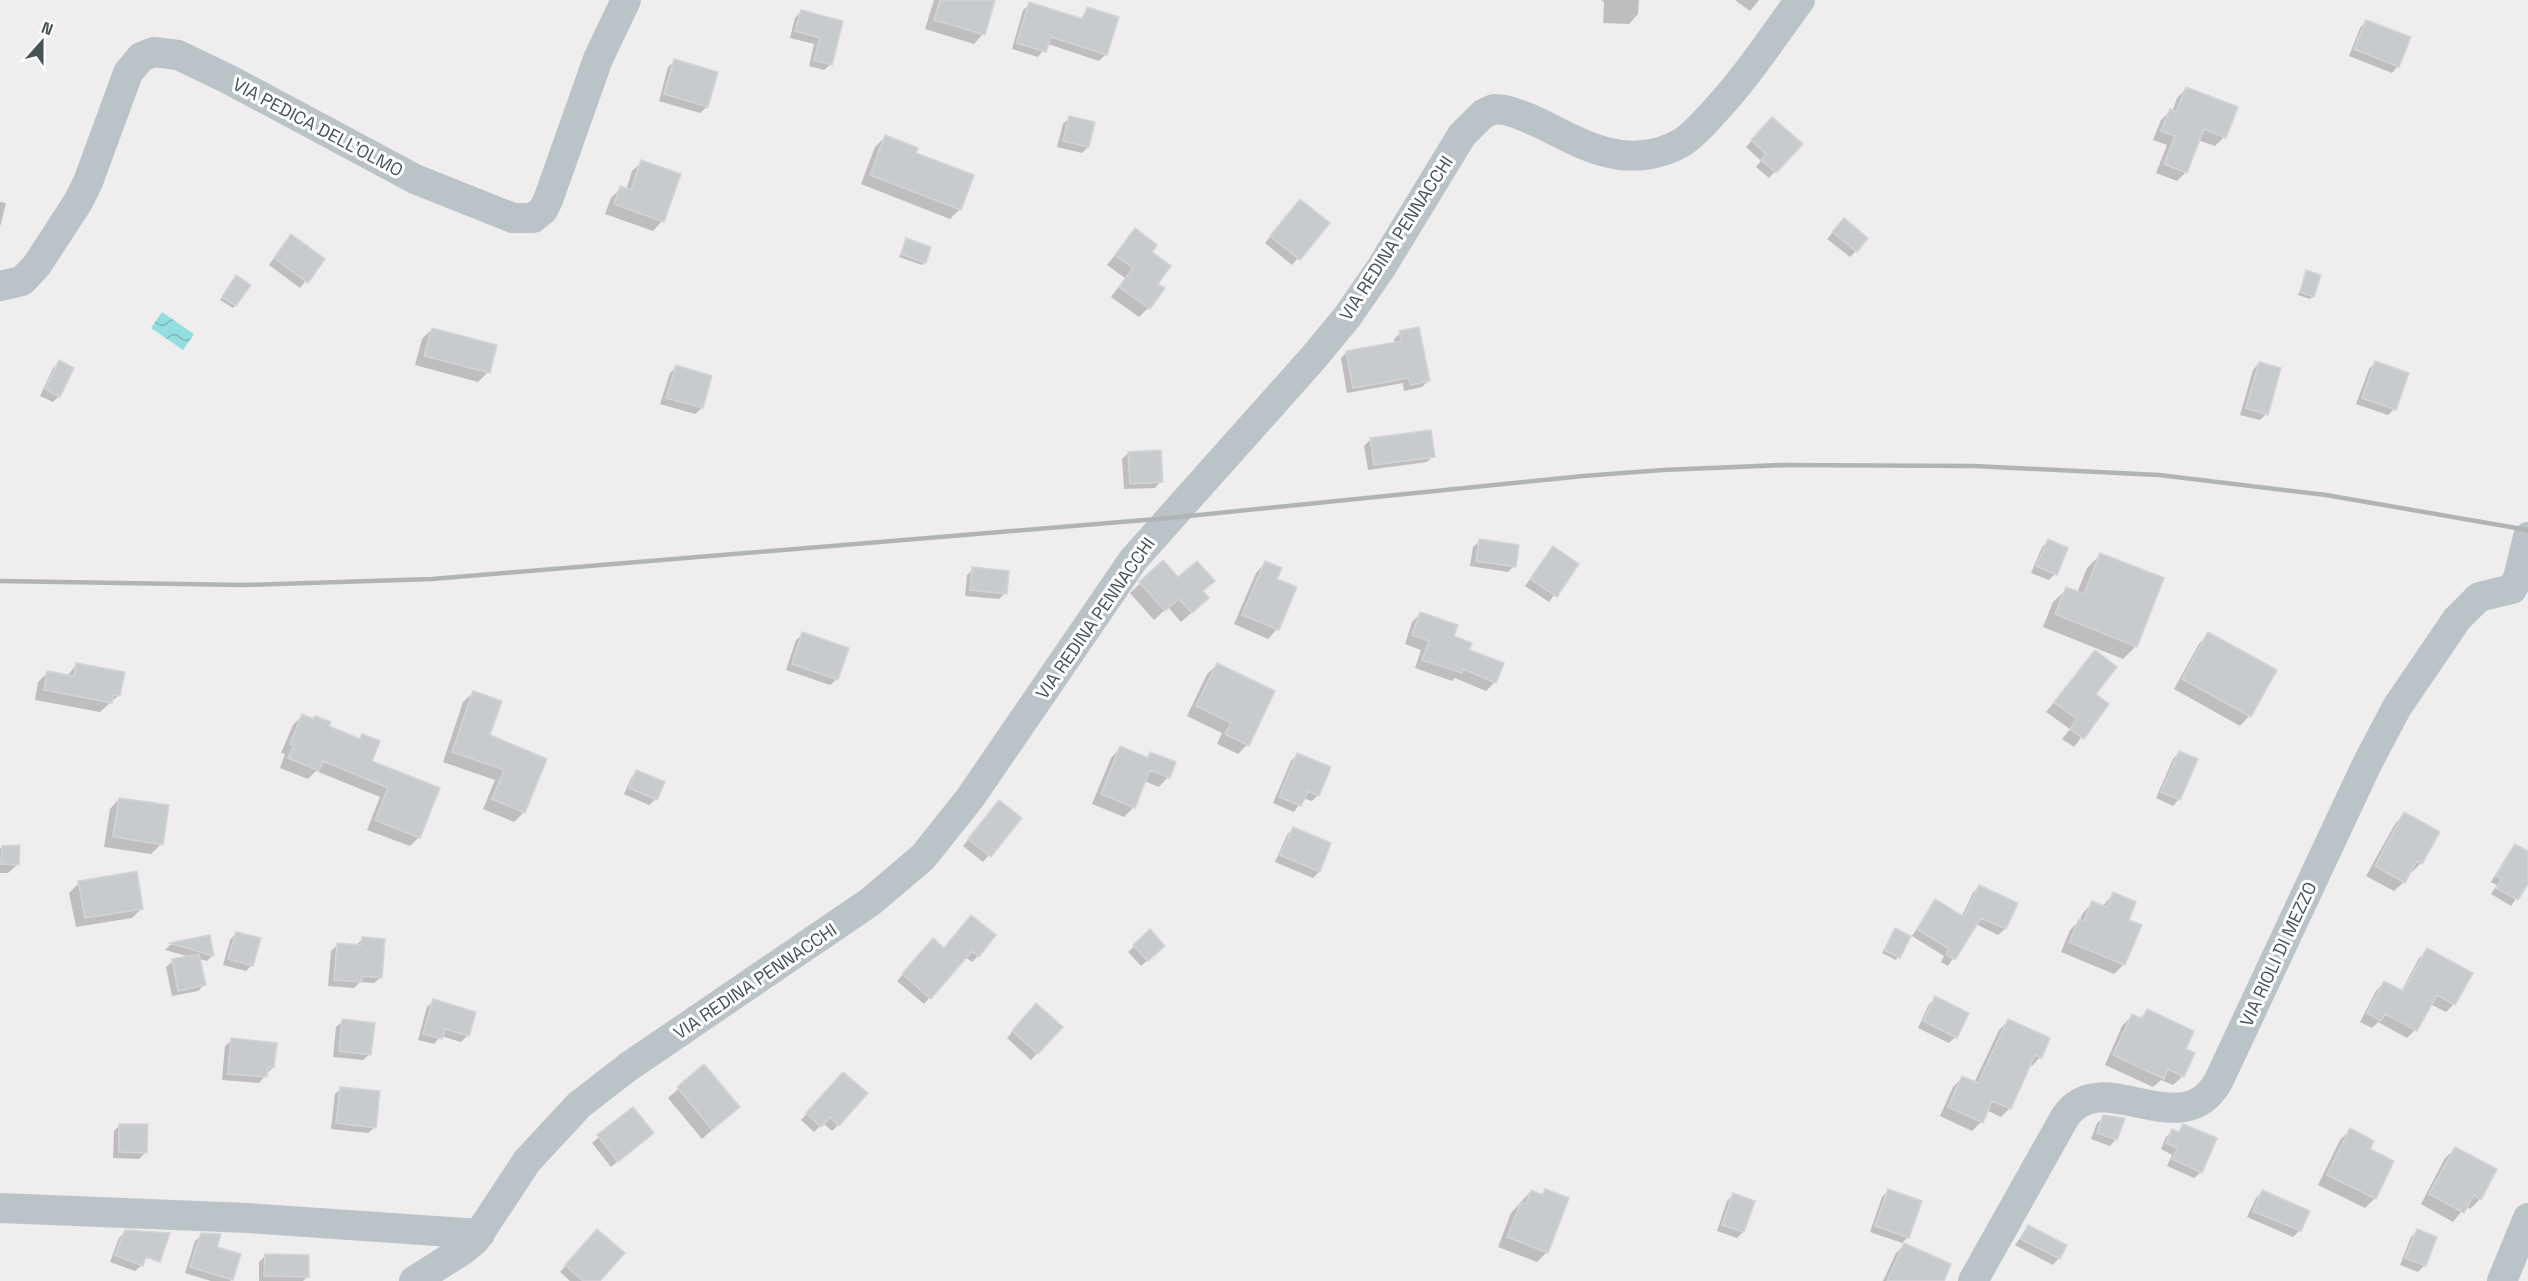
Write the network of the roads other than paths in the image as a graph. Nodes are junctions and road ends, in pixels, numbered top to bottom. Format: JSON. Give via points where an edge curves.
{"nodes":[{"id":1,"x":626,"y":0,"type":"edge"},
{"id":2,"x":1800,"y":0,"type":"edge"},
{"id":3,"x":0,"y":286,"type":"edge"},
{"id":4,"x":2528,"y":537,"type":"edge"},
{"id":5,"x":0,"y":1208,"type":"edge"},
{"id":6,"x":2528,"y":1218,"type":"edge"},
{"id":7,"x":480,"y":1234,"type":"junction"},
{"id":8,"x":414,"y":1281,"type":"edge"},
{"id":9,"x":1973,"y":1281,"type":"edge"},
{"id":10,"x":2502,"y":1281,"type":"edge"}],
"edges":[{"from":1,"to":3,"type":"street","name":"VIA PEDICA DELL'OLMO","via":[[598,59],[548,200],[534,218],[513,218],[429,184],[230,80],[178,56],[154,52],[141,57],[128,73],[88,182],[38,265],[22,281]]},
{"from":2,"to":7,"type":"street","name":"VIA REDINA PENNACCHI","via":[[1719,107],[1690,136],[1666,149],[1633,156],[1606,153],[1506,110],[1494,109],[1476,120],[1455,145],[1381,268],[1347,316],[1133,560],[928,852],[870,902],[628,1067],[579,1105],[520,1171]]},
{"from":4,"to":9,"type":"street","name":"VIA RIOLI DI MEZZO","via":[[2512,589],[2479,597],[2468,606],[2397,707],[2210,1095],[2196,1104],[2170,1108],[2106,1097],[2079,1102],[2065,1117]]},
{"from":5,"to":7,"type":"street","via":[[248,1218]]},
{"from":6,"to":10,"type":"street"},
{"from":7,"to":8,"type":"street","name":"VIA REDINA PENNACCHI","via":[[463,1250]]}]}
